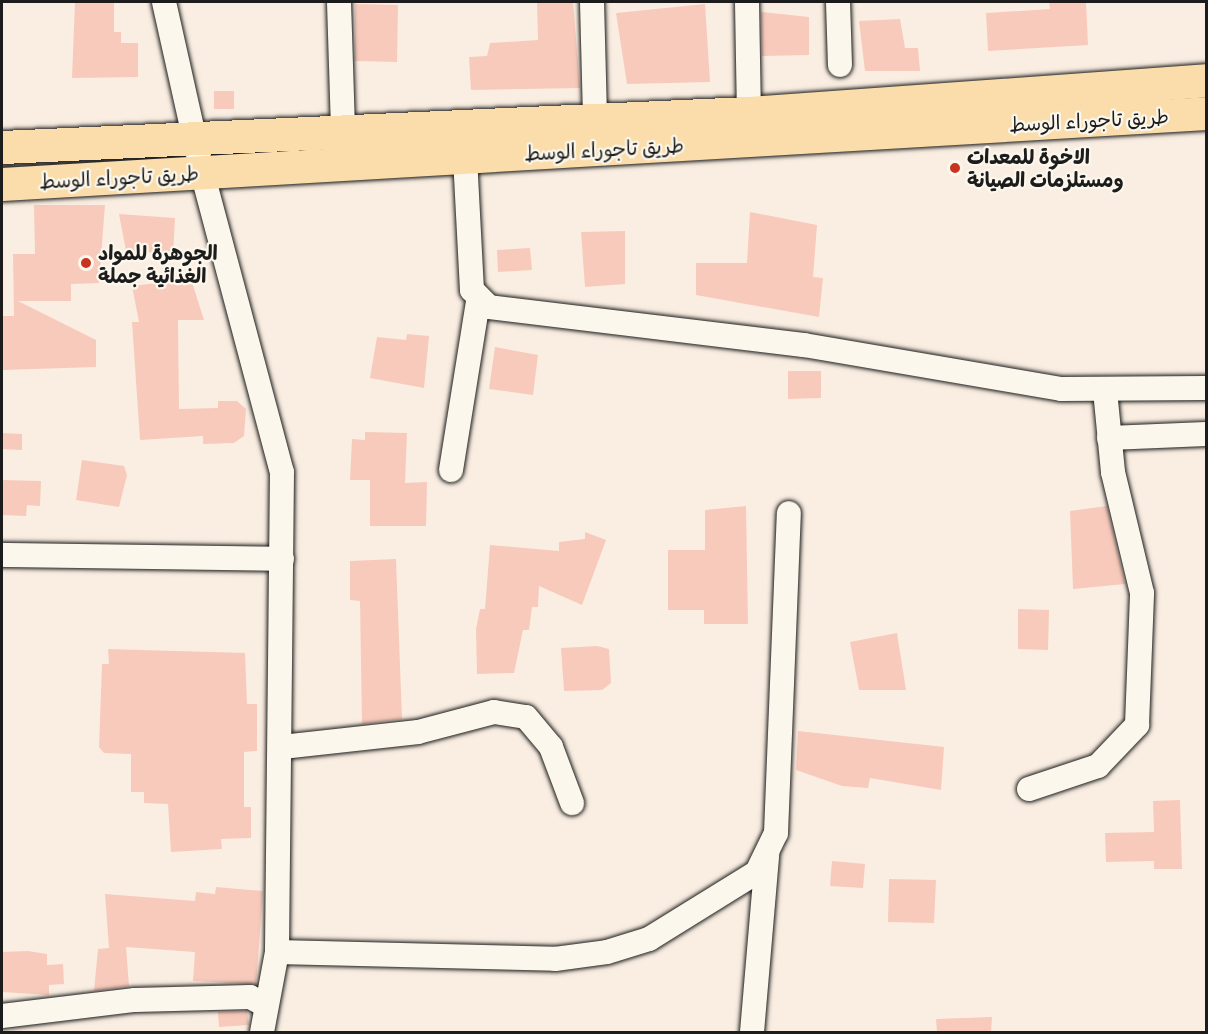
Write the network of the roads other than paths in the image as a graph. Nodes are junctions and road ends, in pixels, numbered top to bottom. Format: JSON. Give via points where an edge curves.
{"nodes":[{"id":1,"x":164,"y":2,"type":"edge"},
{"id":2,"x":339,"y":2,"type":"edge"},
{"id":3,"x":592,"y":2,"type":"edge"},
{"id":4,"x":747,"y":2,"type":"edge"},
{"id":5,"x":838,"y":2,"type":"edge"},
{"id":6,"x":840,"y":65,"type":"dead end"},
{"id":7,"x":1206,"y":80,"type":"edge"},
{"id":8,"x":749,"y":113,"type":"junction"},
{"id":9,"x":1206,"y":113,"type":"edge"},
{"id":10,"x":595,"y":119,"type":"junction"},
{"id":11,"x":344,"y":129,"type":"junction"},
{"id":12,"x":194,"y":135,"type":"junction"},
{"id":13,"x":2,"y":147,"type":"edge"},
{"id":14,"x":465,"y":157,"type":"junction"},
{"id":15,"x":202,"y":172,"type":"junction"},
{"id":16,"x":2,"y":184,"type":"edge"},
{"id":17,"x":478,"y":301,"type":"junction"},
{"id":18,"x":1206,"y":388,"type":"edge"},
{"id":19,"x":1105,"y":391,"type":"junction"},
{"id":20,"x":1206,"y":434,"type":"edge"},
{"id":21,"x":1108,"y":438,"type":"junction"},
{"id":22,"x":451,"y":470,"type":"dead end"},
{"id":23,"x":789,"y":513,"type":"dead end"},
{"id":24,"x":2,"y":555,"type":"edge"},
{"id":25,"x":282,"y":560,"type":"junction"},
{"id":26,"x":282,"y":747,"type":"junction"},
{"id":27,"x":1029,"y":789,"type":"dead end"},
{"id":28,"x":572,"y":803,"type":"dead end"},
{"id":29,"x":768,"y":854,"type":"junction"},
{"id":30,"x":277,"y":951,"type":"junction"},
{"id":31,"x":265,"y":1005,"type":"junction"},
{"id":32,"x":2,"y":1016,"type":"edge"},
{"id":33,"x":262,"y":1032,"type":"edge"},
{"id":34,"x":752,"y":1032,"type":"edge"}],
"edges":[{"from":1,"to":12,"type":"street"},
{"from":2,"to":11,"type":"street"},
{"from":3,"to":10,"type":"street"},
{"from":4,"to":8,"type":"street"},
{"from":5,"to":6,"type":"street"},
{"from":7,"to":8,"type":"main road"},
{"from":8,"to":10,"type":"main road"},
{"from":9,"to":14,"type":"main road","name":"طريق تاجوراء الوسط"},
{"from":10,"to":11,"type":"main road"},
{"from":11,"to":12,"type":"main road"},
{"from":12,"to":13,"type":"main road"},
{"from":12,"to":15,"type":"street"},
{"from":14,"to":15,"type":"main road","name":"طريق تاجوراء الوسط"},
{"from":14,"to":17,"type":"street","via":[[472,290]]},
{"from":15,"to":16,"type":"main road","name":"طريق تاجوراء الوسط"},
{"from":15,"to":25,"type":"street","via":[[274,433],[282,472]]},
{"from":17,"to":19,"type":"street","via":[[508,312],[804,345],[1003,381]]},
{"from":17,"to":22,"type":"street"},
{"from":18,"to":19,"type":"street"},
{"from":19,"to":21,"type":"street"},
{"from":20,"to":21,"type":"street"},
{"from":21,"to":27,"type":"street","via":[[1142,593],[1137,725],[1098,766]]},
{"from":23,"to":29,"type":"street","via":[[781,767],[776,833]]},
{"from":24,"to":25,"type":"street"},
{"from":25,"to":26,"type":"street"},
{"from":26,"to":28,"type":"street","via":[[418,732],[494,712],[526,717],[551,747]]},
{"from":26,"to":30,"type":"street"},
{"from":29,"to":30,"type":"street","via":[[757,872],[703,909],[649,939],[607,951],[555,959]]},
{"from":29,"to":34,"type":"street"},
{"from":30,"to":31,"type":"street"},
{"from":31,"to":32,"type":"street","via":[[250,997],[135,1000]]},
{"from":31,"to":33,"type":"street"}]}
